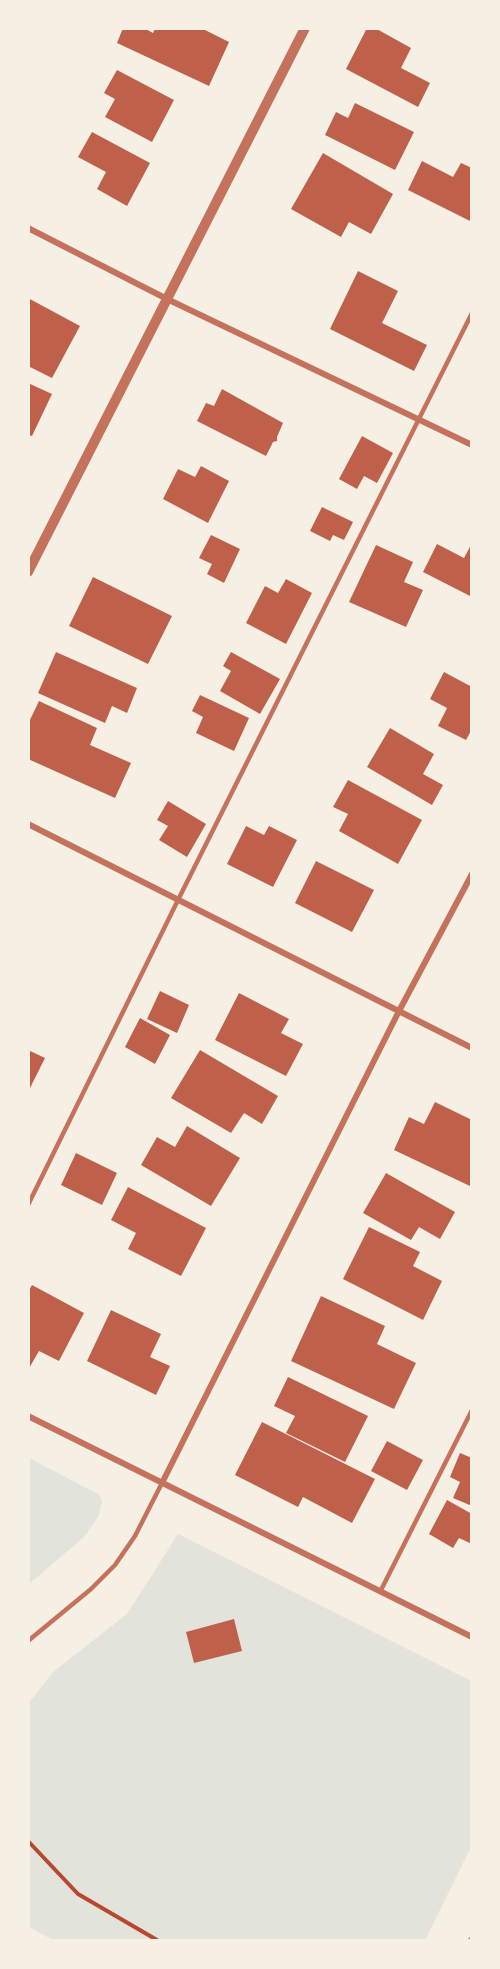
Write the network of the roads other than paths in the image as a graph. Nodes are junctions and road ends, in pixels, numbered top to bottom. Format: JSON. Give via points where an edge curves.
{"nodes":[{"id":1,"x":305,"y":28,"type":"edge"},
{"id":2,"x":28,"y":228,"type":"edge"},
{"id":3,"x":167,"y":299,"type":"junction"},
{"id":4,"x":471,"y":313,"type":"edge"},
{"id":5,"x":418,"y":418,"type":"junction"},
{"id":6,"x":471,"y":445,"type":"edge"},
{"id":7,"x":28,"y":572,"type":"edge"},
{"id":8,"x":28,"y":824,"type":"edge"},
{"id":9,"x":471,"y":874,"type":"edge"},
{"id":10,"x":178,"y":900,"type":"junction"},
{"id":11,"x":399,"y":1011,"type":"junction"},
{"id":12,"x":471,"y":1048,"type":"edge"},
{"id":13,"x":28,"y":1204,"type":"edge"},
{"id":14,"x":471,"y":1410,"type":"edge"},
{"id":15,"x":28,"y":1416,"type":"edge"},
{"id":16,"x":162,"y":1483,"type":"junction"},
{"id":17,"x":380,"y":1592,"type":"junction"},
{"id":18,"x":471,"y":1637,"type":"edge"},
{"id":19,"x":28,"y":1641,"type":"edge"}],
"edges":[{"from":1,"to":3,"type":"street"},
{"from":2,"to":3,"type":"street"},
{"from":3,"to":5,"type":"street"},
{"from":3,"to":7,"type":"street"},
{"from":4,"to":5,"type":"lane"},
{"from":5,"to":6,"type":"street"},
{"from":5,"to":10,"type":"lane"},
{"from":8,"to":10,"type":"street"},
{"from":9,"to":11,"type":"street"},
{"from":10,"to":11,"type":"street"},
{"from":10,"to":13,"type":"lane"},
{"from":11,"to":12,"type":"street"},
{"from":11,"to":16,"type":"street"},
{"from":14,"to":17,"type":"lane"},
{"from":15,"to":16,"type":"street"},
{"from":16,"to":17,"type":"street"},
{"from":16,"to":19,"type":"lane","via":[[115,1565]]},
{"from":17,"to":18,"type":"street"}]}
